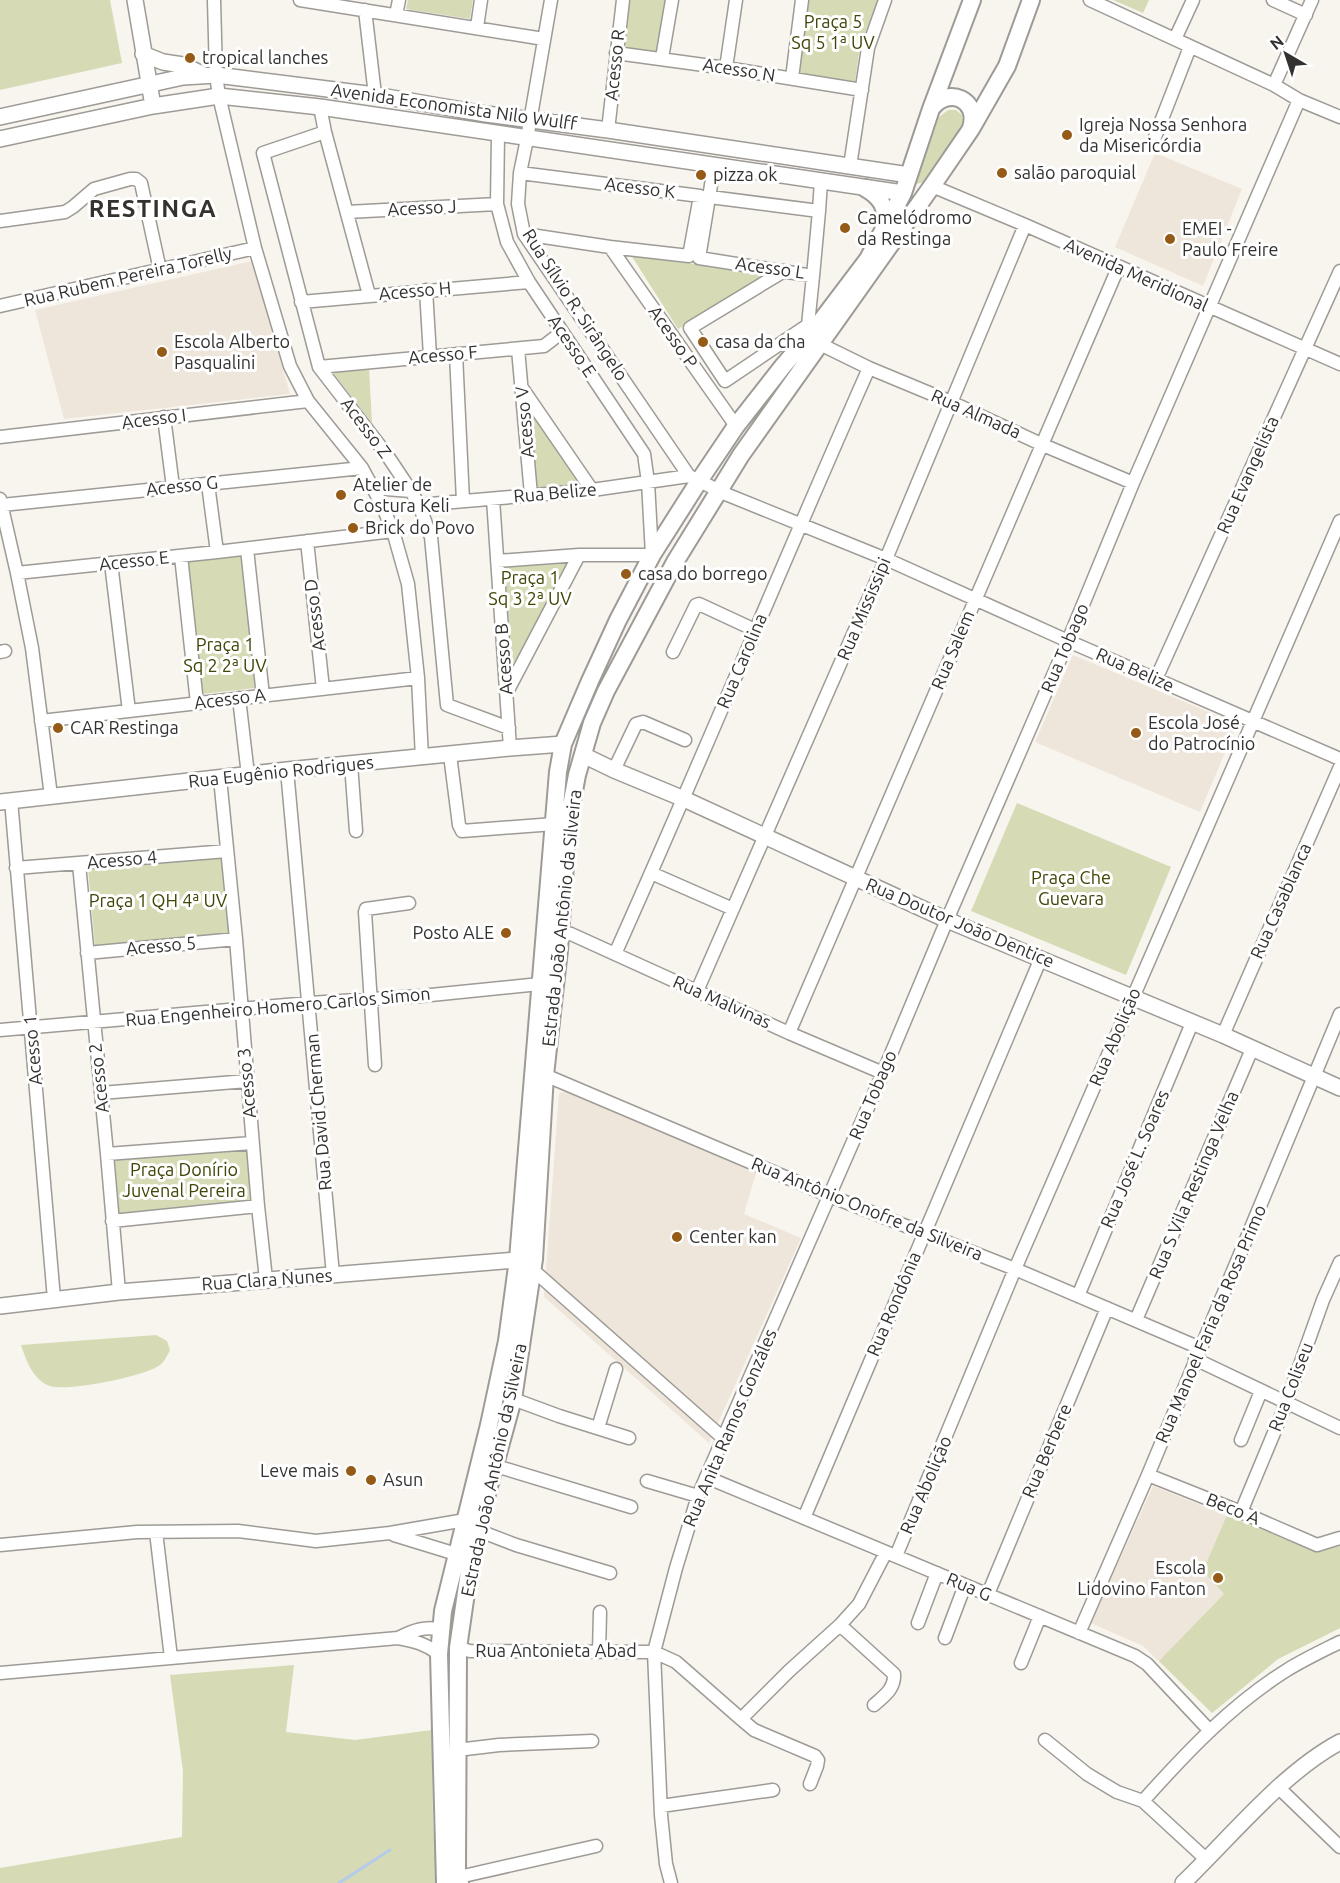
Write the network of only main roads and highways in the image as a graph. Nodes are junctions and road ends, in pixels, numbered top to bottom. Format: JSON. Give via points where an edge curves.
{"nodes":[{"id":1,"x":972,"y":0,"type":"edge"},
{"id":2,"x":1031,"y":0,"type":"edge"},
{"id":3,"x":931,"y":109,"type":"junction"},
{"id":4,"x":971,"y":129,"type":"junction"},
{"id":5,"x":932,"y":186,"type":"junction"},
{"id":6,"x":865,"y":188,"type":"road end"},
{"id":7,"x":903,"y":194,"type":"junction"},
{"id":8,"x":883,"y":227,"type":"junction"},
{"id":9,"x":814,"y":333,"type":"junction"},
{"id":10,"x":693,"y":484,"type":"junction"},
{"id":11,"x":675,"y":562,"type":"junction"},
{"id":12,"x":592,"y":723,"type":"junction"},
{"id":13,"x":563,"y":744,"type":"junction"},
{"id":14,"x":555,"y":899,"type":"junction"},
{"id":15,"x":551,"y":950,"type":"junction"},
{"id":16,"x":528,"y":1262,"type":"junction"},
{"id":17,"x":471,"y":1525,"type":"junction"},
{"id":18,"x":441,"y":1630,"type":"junction"},
{"id":19,"x":458,"y":1671,"type":"junction"},
{"id":20,"x":455,"y":1881,"type":"edge"}],
"edges":[{"from":1,"to":3,"type":"main road","name":"Estrada João Antônio da Silveira"},
{"from":2,"to":4,"type":"main road","name":"Estrada João Antônio da Silveira","via":[[1006,66]]},
{"from":3,"to":4,"type":"main road","via":[[947,97],[961,99],[971,109]]},
{"from":3,"to":7,"type":"main road","name":"Estrada João Antônio da Silveira"},
{"from":4,"to":5,"type":"main road","name":"Estrada João Antônio da Silveira"},
{"from":5,"to":7,"type":"main road"},
{"from":5,"to":9,"type":"main road","name":"Estrada João Antônio da Silveira"},
{"from":6,"to":8,"type":"main road","via":[[884,208]]},
{"from":7,"to":8,"type":"main road","name":"Estrada João Antônio da Silveira"},
{"from":8,"to":9,"type":"main road","name":"Estrada João Antônio da Silveira","via":[[868,259]]},
{"from":9,"to":10,"type":"main road","name":"Estrada João Antônio da Silveira","via":[[783,366]]},
{"from":9,"to":11,"type":"main road","name":"Estrada João Antônio da Silveira"},
{"from":10,"to":11,"type":"main road","via":[[699,505]]},
{"from":10,"to":13,"type":"main road","name":"Estrada João Antônio da Silveira","via":[[618,620]]},
{"from":11,"to":12,"type":"main road","name":"Estrada João Antônio da Silveira"},
{"from":12,"to":13,"type":"main road","via":[[577,738]]},
{"from":12,"to":14,"type":"main road","name":"Estrada João Antônio da Silveira","via":[[577,775]]},
{"from":13,"to":14,"type":"main road","name":"Estrada João Antônio da Silveira","via":[[554,824]]},
{"from":14,"to":15,"type":"main road","name":"Estrada João Antônio da Silveira"},
{"from":14,"to":15,"type":"main road","name":"Estrada João Antônio da Silveira","via":[[560,932]]},
{"from":15,"to":16,"type":"main road","name":"Estrada João Antônio da Silveira"},
{"from":16,"to":17,"type":"main road","name":"Estrada João Antônio da Silveira","via":[[507,1341]]},
{"from":16,"to":17,"type":"main road","name":"Estrada João Antônio da Silveira","via":[[513,1399],[496,1466]]},
{"from":17,"to":18,"type":"main road","name":"Estrada João Antônio da Silveira","via":[[456,1554]]},
{"from":17,"to":19,"type":"main road","name":"Estrada João Antônio da Silveira"},
{"from":18,"to":19,"type":"main road"},
{"from":18,"to":20,"type":"main road","name":"Estrada João Antônio da Silveira"},
{"from":19,"to":20,"type":"main road","name":"Estrada João Antônio da Silveira"}]}
